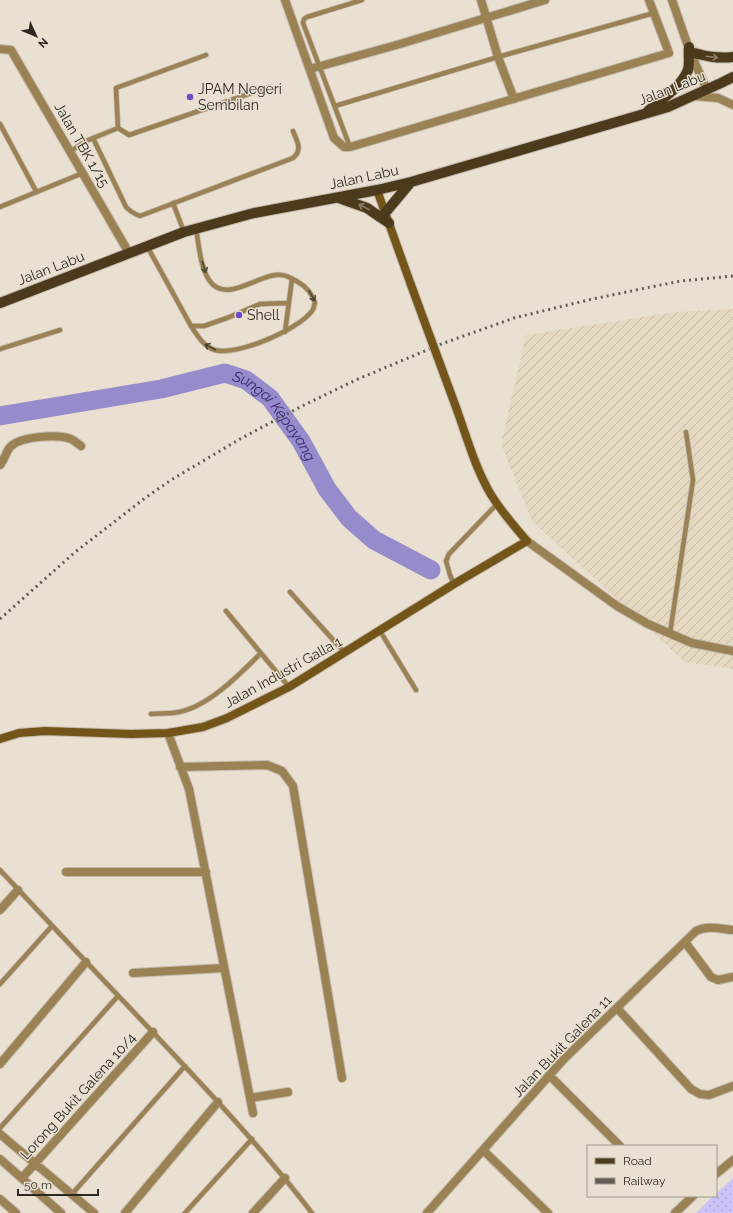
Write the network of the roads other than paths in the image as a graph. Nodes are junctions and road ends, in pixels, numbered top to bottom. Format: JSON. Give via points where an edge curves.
{"nodes":[{"id":1,"x":285,"y":0,"type":"edge"},
{"id":2,"x":362,"y":0,"type":"edge"},
{"id":3,"x":481,"y":0,"type":"edge"},
{"id":4,"x":546,"y":0,"type":"edge"},
{"id":5,"x":650,"y":0,"type":"edge"},
{"id":6,"x":672,"y":0,"type":"edge"},
{"id":7,"x":654,"y":13,"type":"junction"},
{"id":8,"x":486,"y":18,"type":"junction"},
{"id":9,"x":0,"y":49,"type":"edge"},
{"id":10,"x":689,"y":50,"type":"junction"},
{"id":11,"x":206,"y":55,"type":"dead end"},
{"id":12,"x":498,"y":57,"type":"junction"},
{"id":13,"x":733,"y":57,"type":"edge"},
{"id":14,"x":319,"y":67,"type":"junction"},
{"id":15,"x":310,"y":69,"type":"junction"},
{"id":16,"x":733,"y":77,"type":"edge"},
{"id":17,"x":269,"y":87,"type":"dead end"},
{"id":18,"x":707,"y":90,"type":"junction"},
{"id":19,"x":694,"y":96,"type":"junction"},
{"id":20,"x":514,"y":99,"type":"junction"},
{"id":21,"x":733,"y":105,"type":"edge"},
{"id":22,"x":335,"y":106,"type":"junction"},
{"id":23,"x":644,"y":115,"type":"junction"},
{"id":24,"x":0,"y":124,"type":"edge"},
{"id":25,"x":118,"y":128,"type":"junction"},
{"id":26,"x":293,"y":131,"type":"dead end"},
{"id":27,"x":93,"y":138,"type":"junction"},
{"id":28,"x":350,"y":148,"type":"junction"},
{"id":29,"x":71,"y":151,"type":"junction"},
{"id":30,"x":83,"y":173,"type":"junction"},
{"id":31,"x":411,"y":182,"type":"junction"},
{"id":32,"x":377,"y":190,"type":"junction"},
{"id":33,"x":36,"y":191,"type":"junction"},
{"id":34,"x":338,"y":198,"type":"junction"},
{"id":35,"x":173,"y":203,"type":"junction"},
{"id":36,"x":0,"y":206,"type":"edge"},
{"id":37,"x":387,"y":218,"type":"junction"},
{"id":38,"x":196,"y":229,"type":"junction"},
{"id":39,"x":184,"y":232,"type":"junction"},
{"id":40,"x":146,"y":246,"type":"junction"},
{"id":41,"x":129,"y":253,"type":"junction"},
{"id":42,"x":292,"y":279,"type":"junction"},
{"id":43,"x":0,"y":303,"type":"edge"},
{"id":44,"x":288,"y":303,"type":"junction"},
{"id":45,"x":191,"y":326,"type":"junction"},
{"id":46,"x":60,"y":330,"type":"dead end"},
{"id":47,"x":285,"y":332,"type":"junction"},
{"id":48,"x":0,"y":349,"type":"edge"},
{"id":49,"x":686,"y":432,"type":"dead end"},
{"id":50,"x":82,"y":446,"type":"dead end"},
{"id":51,"x":0,"y":465,"type":"edge"},
{"id":52,"x":498,"y":504,"type":"junction"},
{"id":53,"x":527,"y":541,"type":"junction"},
{"id":54,"x":454,"y":584,"type":"junction"},
{"id":55,"x":290,"y":592,"type":"dead end"},
{"id":56,"x":226,"y":611,"type":"dead end"},
{"id":57,"x":380,"y":631,"type":"junction"},
{"id":58,"x":670,"y":633,"type":"junction"},
{"id":59,"x":733,"y":651,"type":"edge"},
{"id":60,"x":261,"y":653,"type":"junction"},
{"id":61,"x":345,"y":653,"type":"junction"},
{"id":62,"x":288,"y":687,"type":"junction"},
{"id":63,"x":416,"y":690,"type":"dead end"},
{"id":64,"x":151,"y":714,"type":"dead end"},
{"id":65,"x":168,"y":733,"type":"junction"},
{"id":66,"x":0,"y":739,"type":"edge"},
{"id":67,"x":180,"y":767,"type":"junction"},
{"id":68,"x":0,"y":870,"type":"edge"},
{"id":69,"x":66,"y":872,"type":"dead end"},
{"id":70,"x":206,"y":872,"type":"junction"},
{"id":71,"x":18,"y":890,"type":"junction"},
{"id":72,"x":0,"y":910,"type":"edge"},
{"id":73,"x":52,"y":926,"type":"junction"},
{"id":74,"x":733,"y":930,"type":"edge"},
{"id":75,"x":685,"y":942,"type":"junction"},
{"id":76,"x":86,"y":962,"type":"junction"},
{"id":77,"x":224,"y":968,"type":"junction"},
{"id":78,"x":133,"y":973,"type":"dead end"},
{"id":79,"x":733,"y":976,"type":"edge"},
{"id":80,"x":0,"y":984,"type":"edge"},
{"id":81,"x":118,"y":996,"type":"junction"},
{"id":82,"x":617,"y":1008,"type":"junction"},
{"id":83,"x":153,"y":1032,"type":"junction"},
{"id":84,"x":0,"y":1064,"type":"edge"},
{"id":85,"x":185,"y":1066,"type":"junction"},
{"id":86,"x":549,"y":1075,"type":"junction"},
{"id":87,"x":342,"y":1078,"type":"dead end"},
{"id":88,"x":733,"y":1086,"type":"edge"},
{"id":89,"x":288,"y":1092,"type":"dead end"},
{"id":90,"x":250,"y":1098,"type":"junction"},
{"id":91,"x":218,"y":1102,"type":"junction"},
{"id":92,"x":253,"y":1113,"type":"dead end"},
{"id":93,"x":0,"y":1128,"type":"edge"},
{"id":94,"x":0,"y":1134,"type":"edge"},
{"id":95,"x":252,"y":1139,"type":"junction"},
{"id":96,"x":619,"y":1145,"type":"edge"},
{"id":97,"x":483,"y":1150,"type":"junction"},
{"id":98,"x":0,"y":1159,"type":"edge"},
{"id":99,"x":733,"y":1160,"type":"edge"},
{"id":100,"x":35,"y":1163,"type":"junction"},
{"id":101,"x":717,"y":1173,"type":"edge"},
{"id":102,"x":22,"y":1178,"type":"junction"},
{"id":103,"x":285,"y":1178,"type":"junction"},
{"id":104,"x":72,"y":1194,"type":"junction"},
{"id":105,"x":692,"y":1197,"type":"edge"},
{"id":106,"x":0,"y":1199,"type":"edge"},
{"id":107,"x":16,"y":1213,"type":"edge"},
{"id":108,"x":61,"y":1213,"type":"edge"},
{"id":109,"x":94,"y":1213,"type":"edge"},
{"id":110,"x":126,"y":1213,"type":"edge"},
{"id":111,"x":185,"y":1213,"type":"edge"},
{"id":112,"x":253,"y":1213,"type":"edge"},
{"id":113,"x":312,"y":1213,"type":"edge"},
{"id":114,"x":427,"y":1213,"type":"edge"},
{"id":115,"x":548,"y":1213,"type":"edge"},
{"id":116,"x":675,"y":1213,"type":"edge"}],
"edges":[{"from":1,"to":15,"type":"street"},
{"from":2,"to":14,"type":"lane","via":[[304,20]]},
{"from":3,"to":8,"type":"street"},
{"from":4,"to":8,"type":"street"},
{"from":5,"to":7,"type":"street"},
{"from":6,"to":10,"type":"street"},
{"from":7,"to":12,"type":"lane"},
{"from":7,"to":20,"type":"street","via":[[669,54]]},
{"from":8,"to":12,"type":"street"},
{"from":8,"to":14,"type":"street"},
{"from":9,"to":29,"type":"street","name":"Jalan TBK 1/15","via":[[11,50]]},
{"from":10,"to":13,"type":"main road","one_way":true,"via":[[710,57]]},
{"from":10,"to":18,"type":"street"},
{"from":10,"to":23,"type":"main road","via":[[688,68],[683,78]]},
{"from":11,"to":25,"type":"lane","via":[[116,88]]},
{"from":12,"to":20,"type":"street"},
{"from":12,"to":22,"type":"lane"},
{"from":14,"to":15,"type":"street"},
{"from":14,"to":22,"type":"lane"},
{"from":15,"to":28,"type":"street","via":[[334,138],[344,148]]},
{"from":16,"to":18,"type":"main road","name":"Jalan Labu"},
{"from":17,"to":25,"type":"lane","via":[[129,135]]},
{"from":18,"to":19,"type":"main road","name":"Jalan Labu"},
{"from":19,"to":21,"type":"street","via":[[718,98]]},
{"from":19,"to":23,"type":"main road","name":"Jalan Labu"},
{"from":20,"to":28,"type":"street"},
{"from":22,"to":28,"type":"lane"},
{"from":23,"to":31,"type":"main road","name":"Jalan Labu"},
{"from":24,"to":33,"type":"lane"},
{"from":25,"to":27,"type":"lane"},
{"from":26,"to":35,"type":"lane","via":[[299,148],[293,158]]},
{"from":27,"to":29,"type":"lane"},
{"from":27,"to":35,"type":"lane","via":[[130,212],[140,216]]},
{"from":29,"to":30,"type":"street","name":"Jalan TBK 1/15"},
{"from":30,"to":33,"type":"lane"},
{"from":30,"to":41,"type":"street","name":"Jalan TBK 1/15"},
{"from":31,"to":32,"type":"main road","name":"Jalan Labu"},
{"from":31,"to":37,"type":"main road"},
{"from":32,"to":34,"type":"main road","name":"Jalan Labu"},
{"from":32,"to":37,"type":"main road"},
{"from":33,"to":36,"type":"lane"},
{"from":37,"to":34,"type":"main road","one_way":true},
{"from":34,"to":38,"type":"main road","name":"Jalan Labu","via":[[254,213]]},
{"from":35,"to":39,"type":"lane"},
{"from":37,"to":52,"type":"main road","bridge":true,"via":[[479,470]]},
{"from":38,"to":39,"type":"main road","name":"Jalan Labu"},
{"from":38,"to":42,"type":"lane","one_way":true,"via":[[206,274],[216,286],[234,289],[281,274]]},
{"from":39,"to":40,"type":"main road","name":"Jalan Labu"},
{"from":40,"to":41,"type":"main road","name":"Jalan Labu"},
{"from":40,"to":45,"type":"lane"},
{"from":41,"to":43,"type":"main road","name":"Jalan Labu"},
{"from":42,"to":44,"type":"lane"},
{"from":42,"to":47,"type":"lane","one_way":true,"via":[[304,286],[315,303],[312,311],[303,320]]},
{"from":44,"to":45,"type":"lane","via":[[260,304],[204,326]]},
{"from":44,"to":47,"type":"lane"},
{"from":47,"to":45,"type":"lane","one_way":true,"via":[[247,347],[215,350],[206,345]]},
{"from":46,"to":48,"type":"lane"},
{"from":49,"to":58,"type":"lane","via":[[693,480]]},
{"from":50,"to":51,"type":"street","via":[[64,437],[29,438],[11,446]]},
{"from":52,"to":53,"type":"main road"},
{"from":52,"to":54,"type":"lane","via":[[449,554],[446,561]]},
{"from":53,"to":54,"type":"main road","name":"Jalan Industri Galla 1"},
{"from":53,"to":58,"type":"street","via":[[617,606]]},
{"from":54,"to":57,"type":"main road","name":"Jalan Industri Galla 1"},
{"from":55,"to":61,"type":"lane"},
{"from":56,"to":60,"type":"lane"},
{"from":57,"to":61,"type":"main road","name":"Jalan Industri Galla 1"},
{"from":57,"to":63,"type":"lane"},
{"from":58,"to":59,"type":"street","via":[[692,643]]},
{"from":60,"to":62,"type":"lane"},
{"from":60,"to":64,"type":"lane","via":[[203,704],[179,712]]},
{"from":61,"to":62,"type":"main road","name":"Jalan Industri Galla 1"},
{"from":62,"to":65,"type":"main road","name":"Jalan Industri Galla 1","via":[[228,718],[203,727]]},
{"from":65,"to":66,"type":"main road","name":"Jalan Industri Galla 1","via":[[45,732],[19,733]]},
{"from":65,"to":67,"type":"street"},
{"from":67,"to":70,"type":"street","via":[[189,789]]},
{"from":67,"to":87,"type":"street","via":[[267,765],[282,771],[293,786]]},
{"from":68,"to":71,"type":"lane"},
{"from":69,"to":70,"type":"street"},
{"from":70,"to":77,"type":"street"},
{"from":71,"to":72,"type":"street"},
{"from":71,"to":73,"type":"lane"},
{"from":73,"to":76,"type":"lane"},
{"from":73,"to":80,"type":"lane"},
{"from":74,"to":75,"type":"street","name":"Jalan Bukit Galena 11","via":[[701,928]]},
{"from":75,"to":79,"type":"street","via":[[711,977],[718,980]]},
{"from":75,"to":82,"type":"street","name":"Jalan Bukit Galena 11"},
{"from":76,"to":81,"type":"lane"},
{"from":76,"to":84,"type":"street"},
{"from":77,"to":78,"type":"street"},
{"from":77,"to":90,"type":"street"},
{"from":81,"to":83,"type":"lane"},
{"from":81,"to":93,"type":"lane"},
{"from":82,"to":86,"type":"street","name":"Jalan Bukit Galena 11"},
{"from":82,"to":88,"type":"street","via":[[691,1089],[709,1095]]},
{"from":83,"to":85,"type":"lane"},
{"from":83,"to":100,"type":"street","name":"Lorong Bukit Galena 10/4"},
{"from":85,"to":91,"type":"lane"},
{"from":85,"to":104,"type":"lane"},
{"from":86,"to":96,"type":"street"},
{"from":86,"to":97,"type":"street","name":"Jalan Bukit Galena 11"},
{"from":89,"to":90,"type":"street"},
{"from":90,"to":92,"type":"street"},
{"from":91,"to":95,"type":"lane"},
{"from":91,"to":110,"type":"street"},
{"from":94,"to":100,"type":"street"},
{"from":95,"to":103,"type":"lane"},
{"from":95,"to":111,"type":"lane"},
{"from":97,"to":114,"type":"street","name":"Jalan Bukit Galena 11"},
{"from":97,"to":115,"type":"street"},
{"from":98,"to":102,"type":"street"},
{"from":99,"to":101,"type":"street"},
{"from":100,"to":102,"type":"street","name":"Lorong Bukit Galena 10/4"},
{"from":100,"to":104,"type":"street"},
{"from":102,"to":108,"type":"street"},
{"from":103,"to":112,"type":"street"},
{"from":103,"to":113,"type":"lane"},
{"from":104,"to":109,"type":"street"},
{"from":105,"to":116,"type":"street"},
{"from":106,"to":107,"type":"street"}]}
